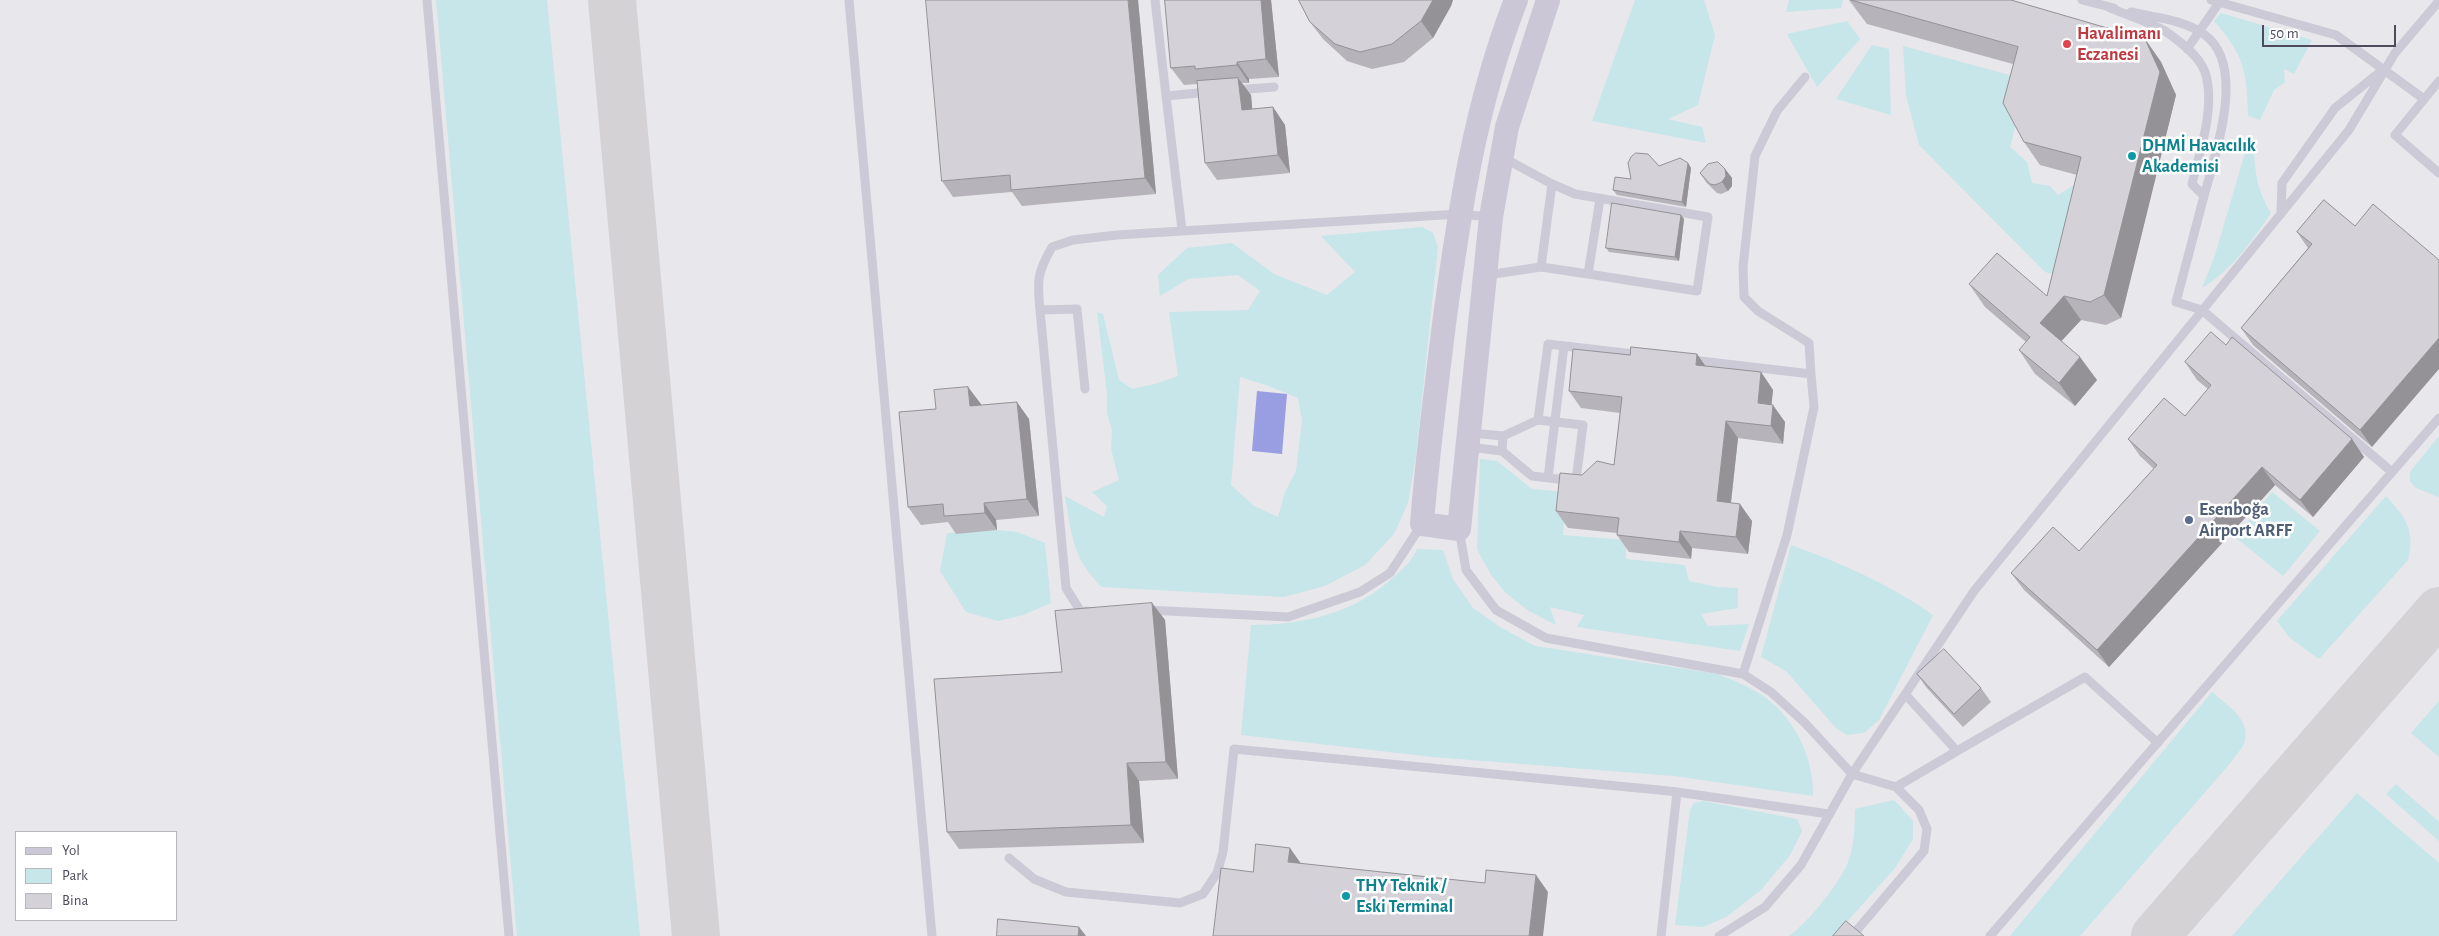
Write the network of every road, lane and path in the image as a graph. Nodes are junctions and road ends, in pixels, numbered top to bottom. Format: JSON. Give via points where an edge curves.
{"nodes":[{"id":1,"x":427,"y":0,"type":"edge"},
{"id":2,"x":849,"y":0,"type":"edge"},
{"id":3,"x":1155,"y":0,"type":"edge"},
{"id":4,"x":1516,"y":0,"type":"edge"},
{"id":5,"x":1548,"y":0,"type":"edge"},
{"id":6,"x":2082,"y":0,"type":"edge"},
{"id":7,"x":2217,"y":1,"type":"edge"},
{"id":8,"x":2439,"y":1,"type":"edge"},
{"id":9,"x":2108,"y":7,"type":"junction"},
{"id":10,"x":2200,"y":31,"type":"junction"},
{"id":11,"x":2187,"y":49,"type":"junction"},
{"id":12,"x":2384,"y":69,"type":"junction"},
{"id":13,"x":1805,"y":77,"type":"dead end"},
{"id":14,"x":2439,"y":80,"type":"edge"},
{"id":15,"x":1274,"y":87,"type":"dead end"},
{"id":16,"x":1225,"y":91,"type":"edge"},
{"id":17,"x":1215,"y":92,"type":"edge"},
{"id":18,"x":1166,"y":96,"type":"junction"},
{"id":19,"x":2424,"y":98,"type":"junction"},
{"id":20,"x":1502,"y":157,"type":"junction"},
{"id":21,"x":2439,"y":173,"type":"edge"},
{"id":22,"x":1552,"y":184,"type":"junction"},
{"id":23,"x":2204,"y":196,"type":"junction"},
{"id":24,"x":1600,"y":199,"type":"junction"},
{"id":25,"x":1458,"y":214,"type":"junction"},
{"id":26,"x":2281,"y":214,"type":"junction"},
{"id":27,"x":1491,"y":217,"type":"junction"},
{"id":28,"x":1182,"y":230,"type":"junction"},
{"id":29,"x":1541,"y":267,"type":"junction"},
{"id":30,"x":1588,"y":274,"type":"junction"},
{"id":31,"x":1484,"y":275,"type":"junction"},
{"id":32,"x":1040,"y":310,"type":"junction"},
{"id":33,"x":2202,"y":310,"type":"junction"},
{"id":34,"x":1564,"y":346,"type":"junction"},
{"id":35,"x":1653,"y":356,"type":"edge"},
{"id":36,"x":1682,"y":359,"type":"edge"},
{"id":37,"x":1811,"y":374,"type":"junction"},
{"id":38,"x":1085,"y":389,"type":"dead end"},
{"id":39,"x":2439,"y":418,"type":"edge"},
{"id":40,"x":1538,"y":420,"type":"junction"},
{"id":41,"x":1555,"y":422,"type":"junction"},
{"id":42,"x":1503,"y":436,"type":"junction"},
{"id":43,"x":1467,"y":440,"type":"junction"},
{"id":44,"x":1502,"y":450,"type":"junction"},
{"id":45,"x":2392,"y":472,"type":"junction"},
{"id":46,"x":1548,"y":478,"type":"junction"},
{"id":47,"x":1422,"y":524,"type":"junction"},
{"id":48,"x":1459,"y":528,"type":"junction"},
{"id":49,"x":1100,"y":609,"type":"edge"},
{"id":50,"x":1138,"y":609,"type":"edge"},
{"id":51,"x":1743,"y":674,"type":"junction"},
{"id":52,"x":1905,"y":694,"type":"junction"},
{"id":53,"x":2158,"y":743,"type":"junction"},
{"id":54,"x":1957,"y":752,"type":"junction"},
{"id":55,"x":1852,"y":774,"type":"junction"},
{"id":56,"x":1896,"y":787,"type":"junction"},
{"id":57,"x":1677,"y":792,"type":"junction"},
{"id":58,"x":1829,"y":814,"type":"junction"},
{"id":59,"x":1009,"y":858,"type":"dead end"},
{"id":60,"x":509,"y":936,"type":"edge"},
{"id":61,"x":932,"y":936,"type":"edge"},
{"id":62,"x":1661,"y":936,"type":"edge"},
{"id":63,"x":1719,"y":936,"type":"edge"},
{"id":64,"x":1852,"y":936,"type":"edge"},
{"id":65,"x":1990,"y":936,"type":"edge"}],
"edges":[{"from":1,"to":60,"type":"lane"},
{"from":2,"to":61,"type":"lane"},
{"from":3,"to":18,"type":"lane"},
{"from":4,"to":25,"type":"street","via":[[1475,127]]},
{"from":5,"to":20,"type":"street","via":[[1507,127]]},
{"from":6,"to":9,"type":"lane"},
{"from":7,"to":10,"type":"lane"},
{"from":7,"to":12,"type":"lane","via":[[2336,35]]},
{"from":8,"to":12,"type":"lane"},
{"from":9,"to":10,"type":"lane","via":[[2176,22]]},
{"from":9,"to":11,"type":"lane","via":[[2164,31]]},
{"from":10,"to":11,"type":"lane"},
{"from":10,"to":23,"type":"lane","via":[[2219,53],[2224,77],[2225,116]]},
{"from":11,"to":23,"type":"lane","via":[[2204,70],[2207,89],[2207,122],[2192,184]]},
{"from":12,"to":19,"type":"lane"},
{"from":12,"to":26,"type":"lane","via":[[2349,130]]},
{"from":12,"to":26,"type":"lane","via":[[2335,108],[2319,130],[2282,183]]},
{"from":13,"to":37,"type":"lane","via":[[1777,111],[1755,156],[1743,267],[1744,297],[1758,311],[1809,343]]},
{"from":14,"to":19,"type":"lane"},
{"from":15,"to":16,"type":"lane"},
{"from":17,"to":18,"type":"lane"},
{"from":18,"to":28,"type":"lane"},
{"from":19,"to":21,"type":"lane","via":[[2395,135]]},
{"from":20,"to":22,"type":"lane"},
{"from":20,"to":27,"type":"street"},
{"from":22,"to":24,"type":"lane","via":[[1575,194]]},
{"from":22,"to":29,"type":"lane"},
{"from":23,"to":33,"type":"lane","via":[[2176,302]]},
{"from":24,"to":30,"type":"lane"},
{"from":24,"to":30,"type":"lane","via":[[1708,217],[1696,291]]},
{"from":25,"to":27,"type":"lane"},
{"from":25,"to":28,"type":"lane"},
{"from":25,"to":47,"type":"street","via":[[1425,476]]},
{"from":26,"to":33,"type":"lane"},
{"from":27,"to":31,"type":"street"},
{"from":28,"to":32,"type":"lane","via":[[1073,240],[1052,247],[1037,281]]},
{"from":29,"to":30,"type":"lane"},
{"from":29,"to":31,"type":"lane"},
{"from":31,"to":43,"type":"street"},
{"from":32,"to":38,"type":"lane","via":[[1076,309]]},
{"from":32,"to":49,"type":"lane","via":[[1066,588],[1081,612]]},
{"from":33,"to":45,"type":"lane"},
{"from":33,"to":52,"type":"lane","via":[[1974,591]]},
{"from":34,"to":35,"type":"lane"},
{"from":34,"to":40,"type":"lane","via":[[1548,344]]},
{"from":34,"to":41,"type":"lane"},
{"from":36,"to":37,"type":"lane"},
{"from":37,"to":51,"type":"lane","via":[[1814,406],[1786,535]]},
{"from":39,"to":45,"type":"lane"},
{"from":40,"to":41,"type":"lane"},
{"from":40,"to":42,"type":"lane"},
{"from":41,"to":46,"type":"lane"},
{"from":41,"to":46,"type":"lane","via":[[1583,425],[1576,481]]},
{"from":42,"to":43,"type":"lane"},
{"from":42,"to":44,"type":"lane"},
{"from":43,"to":44,"type":"lane"},
{"from":43,"to":48,"type":"street"},
{"from":44,"to":46,"type":"lane","via":[[1532,476]]},
{"from":45,"to":53,"type":"lane"},
{"from":47,"to":48,"type":"street"},
{"from":47,"to":50,"type":"lane","via":[[1390,573],[1360,592],[1288,617]]},
{"from":48,"to":51,"type":"lane","via":[[1466,570],[1496,610],[1546,638]]},
{"from":51,"to":55,"type":"lane","via":[[1771,692],[1805,723]]},
{"from":52,"to":54,"type":"lane"},
{"from":52,"to":55,"type":"lane"},
{"from":53,"to":54,"type":"lane","via":[[2085,677]]},
{"from":53,"to":65,"type":"lane"},
{"from":54,"to":56,"type":"lane"},
{"from":55,"to":56,"type":"lane"},
{"from":55,"to":58,"type":"lane"},
{"from":56,"to":64,"type":"lane","via":[[1922,816],[1927,829],[1924,852]]},
{"from":57,"to":58,"type":"lane"},
{"from":57,"to":59,"type":"lane","via":[[1234,748],[1223,852],[1217,873],[1203,894],[1180,903],[1066,892],[1034,879]]},
{"from":57,"to":62,"type":"lane"},
{"from":58,"to":63,"type":"lane","via":[[1801,865],[1765,907]]}]}
